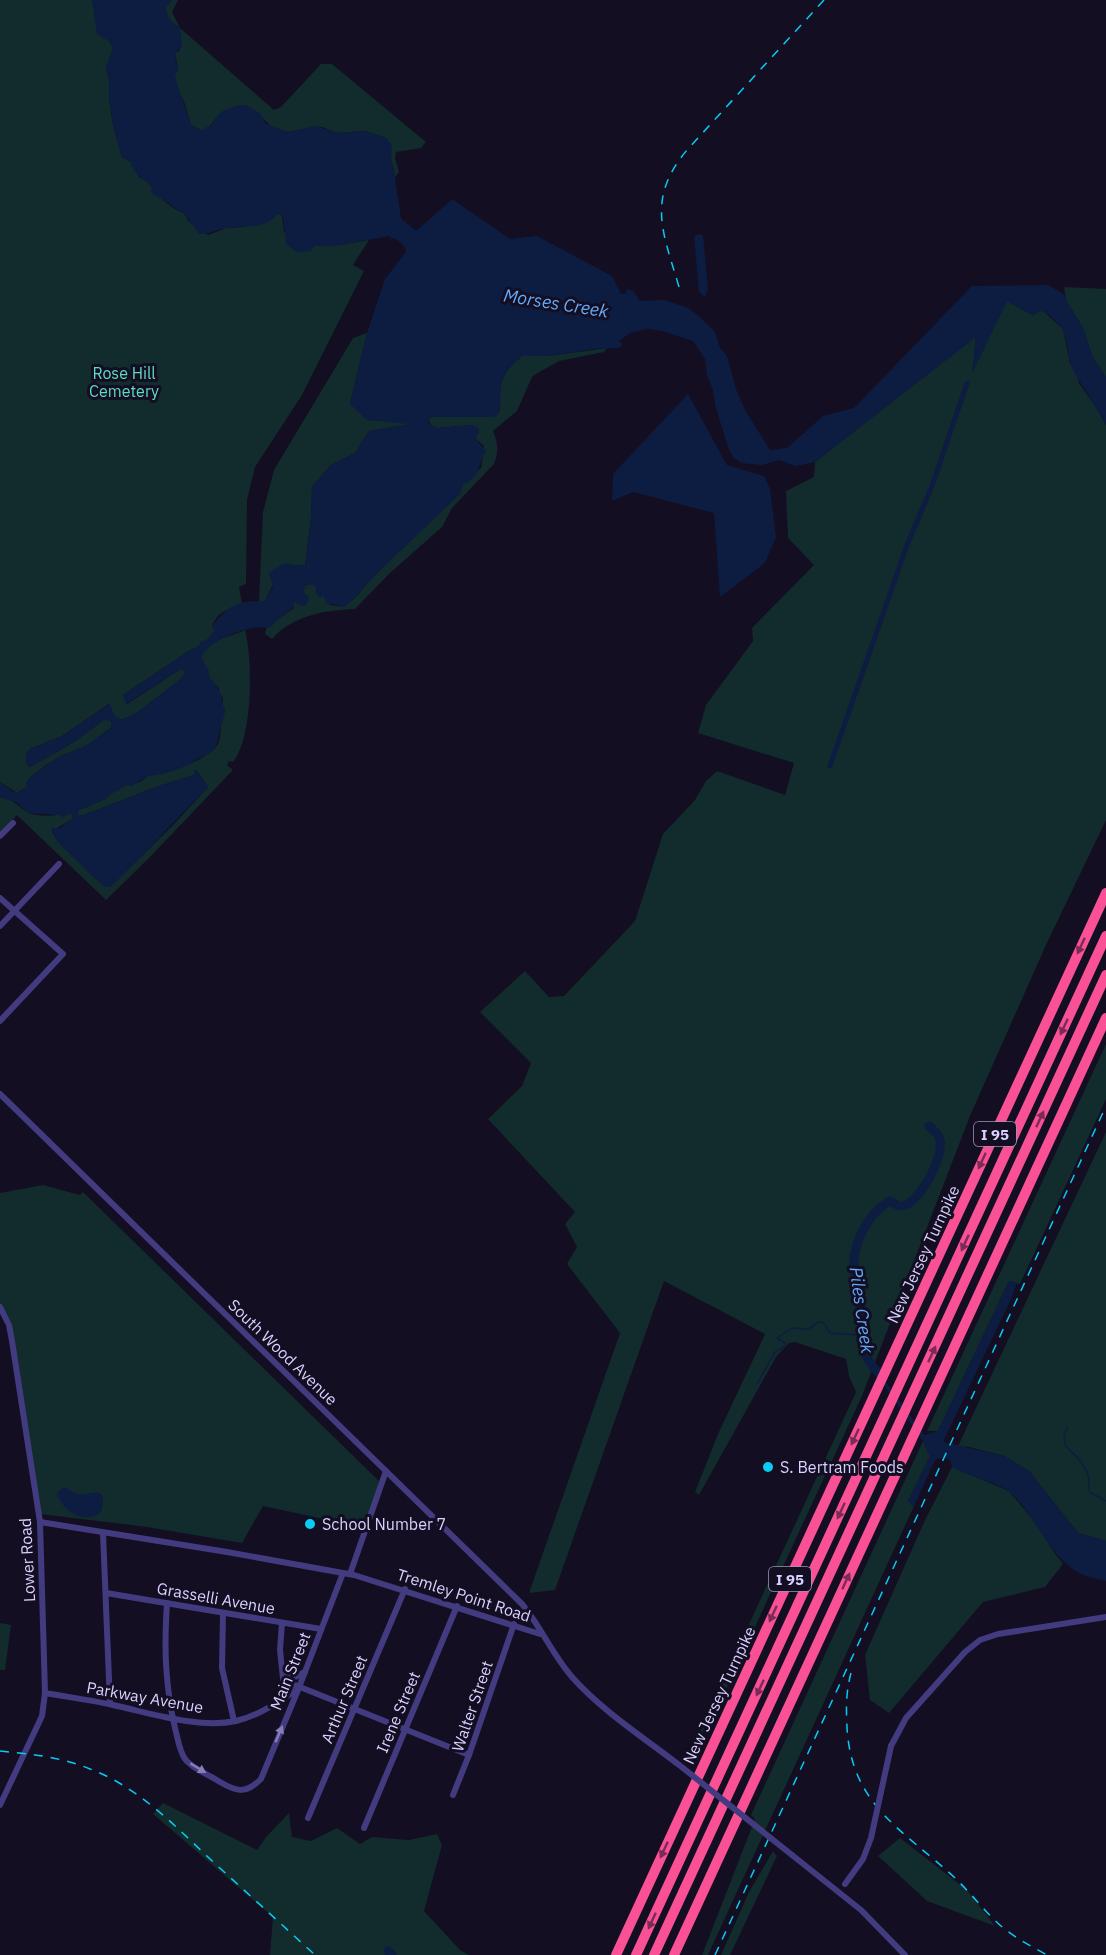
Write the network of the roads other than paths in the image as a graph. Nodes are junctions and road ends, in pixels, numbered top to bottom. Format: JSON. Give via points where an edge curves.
{"nodes":[{"id":1,"x":13,"y":823,"type":"dead end"},
{"id":2,"x":0,"y":836,"type":"edge"},
{"id":3,"x":59,"y":864,"type":"dead end"},
{"id":4,"x":1106,"y":893,"type":"edge"},
{"id":5,"x":0,"y":898,"type":"edge"},
{"id":6,"x":14,"y":911,"type":"junction"},
{"id":7,"x":0,"y":926,"type":"edge"},
{"id":8,"x":1106,"y":936,"type":"edge"},
{"id":9,"x":1106,"y":975,"type":"edge"},
{"id":10,"x":1106,"y":1018,"type":"edge"},
{"id":11,"x":0,"y":1021,"type":"edge"},
{"id":12,"x":0,"y":1094,"type":"edge"},
{"id":13,"x":0,"y":1307,"type":"edge"},
{"id":14,"x":386,"y":1471,"type":"junction"},
{"id":15,"x":40,"y":1522,"type":"junction"},
{"id":16,"x":103,"y":1533,"type":"junction"},
{"id":17,"x":347,"y":1573,"type":"junction"},
{"id":18,"x":405,"y":1589,"type":"junction"},
{"id":19,"x":106,"y":1593,"type":"junction"},
{"id":20,"x":167,"y":1603,"type":"junction"},
{"id":21,"x":457,"y":1606,"type":"junction"},
{"id":22,"x":223,"y":1613,"type":"junction"},
{"id":23,"x":1106,"y":1617,"type":"edge"},
{"id":24,"x":282,"y":1623,"type":"junction"},
{"id":25,"x":514,"y":1624,"type":"junction"},
{"id":26,"x":321,"y":1629,"type":"junction"},
{"id":27,"x":540,"y":1634,"type":"junction"},
{"id":28,"x":282,"y":1669,"type":"junction"},
{"id":29,"x":305,"y":1671,"type":"junction"},
{"id":30,"x":299,"y":1688,"type":"junction"},
{"id":31,"x":45,"y":1693,"type":"junction"},
{"id":32,"x":285,"y":1698,"type":"junction"},
{"id":33,"x":110,"y":1704,"type":"junction"},
{"id":34,"x":354,"y":1709,"type":"junction"},
{"id":35,"x":173,"y":1718,"type":"junction"},
{"id":36,"x":234,"y":1721,"type":"junction"},
{"id":37,"x":405,"y":1729,"type":"junction"},
{"id":38,"x":469,"y":1755,"type":"junction"},
{"id":39,"x":453,"y":1795,"type":"dead end"},
{"id":40,"x":0,"y":1805,"type":"edge"},
{"id":41,"x":308,"y":1818,"type":"dead end"},
{"id":42,"x":364,"y":1828,"type":"dead end"},
{"id":43,"x":838,"y":1892,"type":"junction"},
{"id":44,"x":616,"y":1955,"type":"edge"},
{"id":45,"x":636,"y":1955,"type":"edge"},
{"id":46,"x":654,"y":1955,"type":"edge"},
{"id":47,"x":674,"y":1955,"type":"edge"},
{"id":48,"x":905,"y":1955,"type":"edge"}],
"edges":[{"from":1,"to":2,"type":"street"},
{"from":3,"to":6,"type":"street"},
{"from":4,"to":44,"type":"highway","name":"New Jersey Turnpike","number":"I 95","one_way":true},
{"from":5,"to":6,"type":"street"},
{"from":6,"to":7,"type":"street"},
{"from":6,"to":11,"type":"street","via":[[63,954]]},
{"from":8,"to":45,"type":"highway","name":"New Jersey Turnpike","number":"I 95","one_way":true},
{"from":46,"to":9,"type":"highway","number":"I 95","one_way":true},
{"from":47,"to":10,"type":"highway","one_way":true},
{"from":12,"to":14,"type":"street","name":"South Wood Avenue"},
{"from":13,"to":15,"type":"street","name":"Lower Road","via":[[12,1341]]},
{"from":14,"to":17,"type":"street","name":"Main Street"},
{"from":14,"to":27,"type":"street","name":"South Wood Avenue","via":[[522,1604]]},
{"from":15,"to":16,"type":"street","name":"Tremley Point Road"},
{"from":15,"to":31,"type":"street","name":"Lower Road"},
{"from":16,"to":17,"type":"street","name":"Tremley Point Road"},
{"from":16,"to":19,"type":"street"},
{"from":17,"to":18,"type":"street","name":"Tremley Point Road"},
{"from":17,"to":26,"type":"street","name":"Main Street"},
{"from":18,"to":21,"type":"street","name":"Tremley Point Road"},
{"from":18,"to":34,"type":"street","name":"Arthur Street"},
{"from":19,"to":20,"type":"street","name":"Grasselli Avenue"},
{"from":19,"to":33,"type":"street"},
{"from":20,"to":22,"type":"street","name":"Grasselli Avenue"},
{"from":20,"to":35,"type":"street","via":[[166,1680]]},
{"from":21,"to":25,"type":"street","name":"Tremley Point Road"},
{"from":21,"to":37,"type":"street","name":"Irene Street"},
{"from":22,"to":24,"type":"street","name":"Grasselli Avenue"},
{"from":22,"to":36,"type":"street","via":[[222,1668]]},
{"from":23,"to":43,"type":"street","bridge":true,"via":[[998,1634],[980,1640],[965,1652],[906,1718],[891,1746],[871,1839],[863,1859]]},
{"from":24,"to":26,"type":"street","name":"Grasselli Avenue"},
{"from":24,"to":28,"type":"street"},
{"from":25,"to":27,"type":"street","name":"Tremley Point Road"},
{"from":25,"to":38,"type":"street","name":"Walter Street"},
{"from":26,"to":29,"type":"street","name":"Main Street"},
{"from":27,"to":43,"type":"street","name":"Tremley Point Road","bridge":true,"via":[[560,1663],[602,1705]]},
{"from":28,"to":29,"type":"street","via":[[295,1677]]},
{"from":28,"to":32,"type":"street"},
{"from":29,"to":30,"type":"street","name":"Main Street"},
{"from":30,"to":32,"type":"street","name":"Parkway Avenue"},
{"from":30,"to":34,"type":"street"},
{"from":35,"to":30,"type":"street","name":"Main Street","one_way":true,"via":[[180,1750],[187,1761],[234,1790],[253,1787],[261,1779]]},
{"from":31,"to":33,"type":"street","name":"Parkway Avenue"},
{"from":31,"to":40,"type":"street","name":"Lower Road","via":[[42,1716]]},
{"from":32,"to":36,"type":"street","name":"Parkway Avenue","via":[[260,1713]]},
{"from":33,"to":35,"type":"street","name":"Parkway Avenue"},
{"from":34,"to":37,"type":"street"},
{"from":34,"to":41,"type":"street","name":"Arthur Street"},
{"from":35,"to":36,"type":"street","name":"Parkway Avenue"},
{"from":37,"to":38,"type":"street"},
{"from":37,"to":42,"type":"street","name":"Irene Street"},
{"from":38,"to":39,"type":"street","name":"Walter Street"},
{"from":43,"to":48,"type":"street","name":"Tremley Point Road","via":[[873,1920]]}]}
